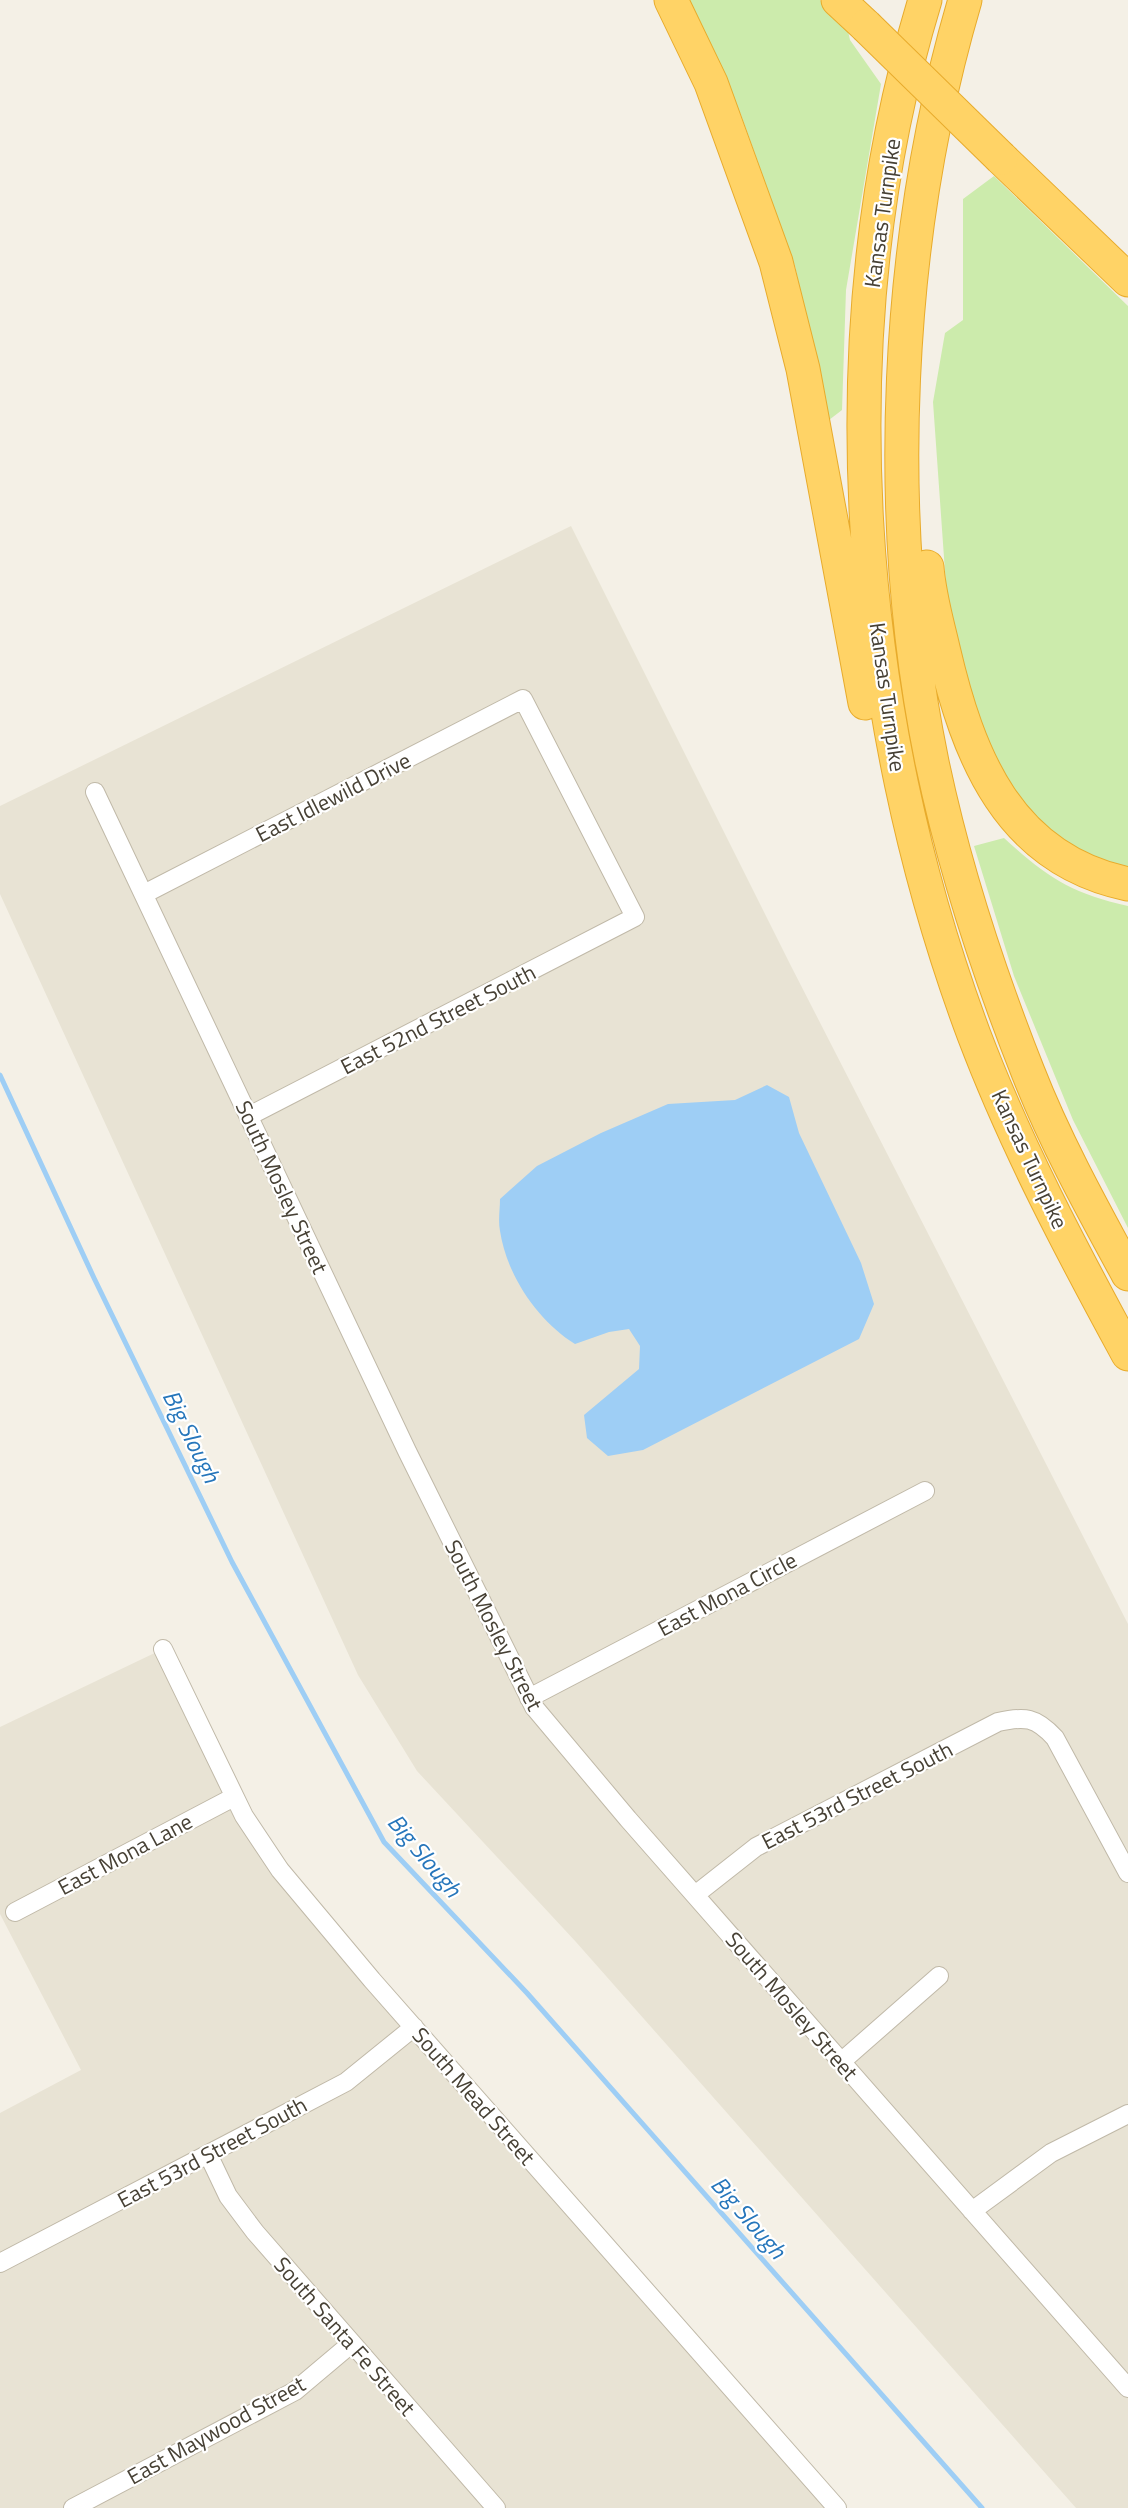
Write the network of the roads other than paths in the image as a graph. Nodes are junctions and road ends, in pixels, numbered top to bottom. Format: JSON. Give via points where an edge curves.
{"nodes":[{"id":1,"x":671,"y":0,"type":"edge"},
{"id":2,"x":925,"y":0,"type":"edge"},
{"id":3,"x":965,"y":0,"type":"edge"},
{"id":4,"x":858,"y":9,"type":"edge"},
{"id":5,"x":1003,"y":148,"type":"junction"},
{"id":6,"x":922,"y":181,"type":"junction"},
{"id":7,"x":1128,"y":260,"type":"edge"},
{"id":8,"x":1128,"y":280,"type":"edge"},
{"id":9,"x":95,"y":792,"type":"dead end"},
{"id":10,"x":1128,"y":885,"type":"edge"},
{"id":11,"x":144,"y":894,"type":"junction"},
{"id":12,"x":928,"y":894,"type":"junction"},
{"id":13,"x":628,"y":921,"type":"joint"},
{"id":14,"x":249,"y":1116,"type":"junction"},
{"id":15,"x":1128,"y":1274,"type":"edge"},
{"id":16,"x":1128,"y":1354,"type":"edge"},
{"id":17,"x":925,"y":1491,"type":"dead end"},
{"id":18,"x":163,"y":1649,"type":"dead end"},
{"id":19,"x":529,"y":1698,"type":"junction"},
{"id":20,"x":234,"y":1797,"type":"junction"},
{"id":21,"x":1128,"y":1873,"type":"edge"},
{"id":22,"x":695,"y":1895,"type":"junction"},
{"id":23,"x":15,"y":1912,"type":"dead end"},
{"id":24,"x":939,"y":1976,"type":"dead end"},
{"id":25,"x":414,"y":2027,"type":"junction"},
{"id":26,"x":841,"y":2062,"type":"junction"},
{"id":27,"x":1128,"y":2114,"type":"edge"},
{"id":28,"x":208,"y":2154,"type":"junction"},
{"id":29,"x":972,"y":2211,"type":"junction"},
{"id":30,"x":0,"y":2263,"type":"edge"},
{"id":31,"x":352,"y":2343,"type":"junction"},
{"id":32,"x":1128,"y":2386,"type":"edge"},
{"id":33,"x":73,"y":2508,"type":"edge"},
{"id":34,"x":496,"y":2508,"type":"edge"},
{"id":35,"x":837,"y":2508,"type":"edge"}],
"edges":[{"from":1,"to":12,"type":"highway","via":[[711,83],[776,262],[803,369],[877,768]]},
{"from":2,"to":12,"type":"highway","name":"Kansas Turnpike","via":[[884,185],[867,339],[865,441],[872,584],[883,679],[907,814]]},
{"from":3,"to":6,"type":"highway","name":"Kansas Turnpike"},
{"from":4,"to":5,"type":"highway","bridge":true},
{"from":5,"to":7,"type":"highway"},
{"from":5,"to":8,"type":"highway"},
{"from":6,"to":10,"type":"highway","via":[[927,216],[920,322],[919,459],[927,579],[958,704],[989,783],[1019,824],[1042,847],[1071,865]]},
{"from":6,"to":15,"type":"highway","name":"Kansas Turnpike","via":[[908,309],[902,492],[914,634],[932,758],[967,897],[1017,1044],[1058,1139]]},
{"from":9,"to":11,"type":"street","name":"South Mosley Street"},
{"from":11,"to":13,"type":"street","name":"East Idlewild Drive","via":[[523,699],[635,917]]},
{"from":11,"to":14,"type":"street","name":"South Mosley Street"},
{"from":12,"to":16,"type":"highway","name":"Kansas Turnpike","via":[[975,1036],[1028,1161]]},
{"from":13,"to":14,"type":"street","name":"East 52nd Street South"},
{"from":14,"to":19,"type":"street","name":"South Mosley Street"},
{"from":17,"to":19,"type":"street","name":"East Mona Circle"},
{"from":18,"to":20,"type":"street","name":"South Mead Street"},
{"from":19,"to":22,"type":"street","name":"South Mosley Street","via":[[542,1719]]},
{"from":20,"to":23,"type":"street","name":"East Mona Lane"},
{"from":20,"to":25,"type":"street","name":"South Mead Street","via":[[280,1870]]},
{"from":21,"to":22,"type":"street","name":"East 53rd Street South","via":[[1055,1738],[1042,1724],[1023,1718],[998,1722],[756,1847]]},
{"from":22,"to":26,"type":"street","name":"South Mosley Street"},
{"from":24,"to":26,"type":"street"},
{"from":25,"to":28,"type":"street","name":"East 53rd Street South","via":[[346,2082]]},
{"from":25,"to":35,"type":"street","name":"South Mead Street"},
{"from":26,"to":29,"type":"street","name":"South Mosley Street"},
{"from":27,"to":29,"type":"street","via":[[1051,2153]]},
{"from":28,"to":30,"type":"street","name":"East 53rd Street South"},
{"from":28,"to":31,"type":"street","name":"South Santa Fe Street","via":[[228,2196],[250,2225]]},
{"from":29,"to":32,"type":"street","name":"South Mosley Street"},
{"from":31,"to":33,"type":"street","name":"East Maywood Street","via":[[295,2391]]},
{"from":31,"to":34,"type":"street","name":"South Santa Fe Street"}]}
